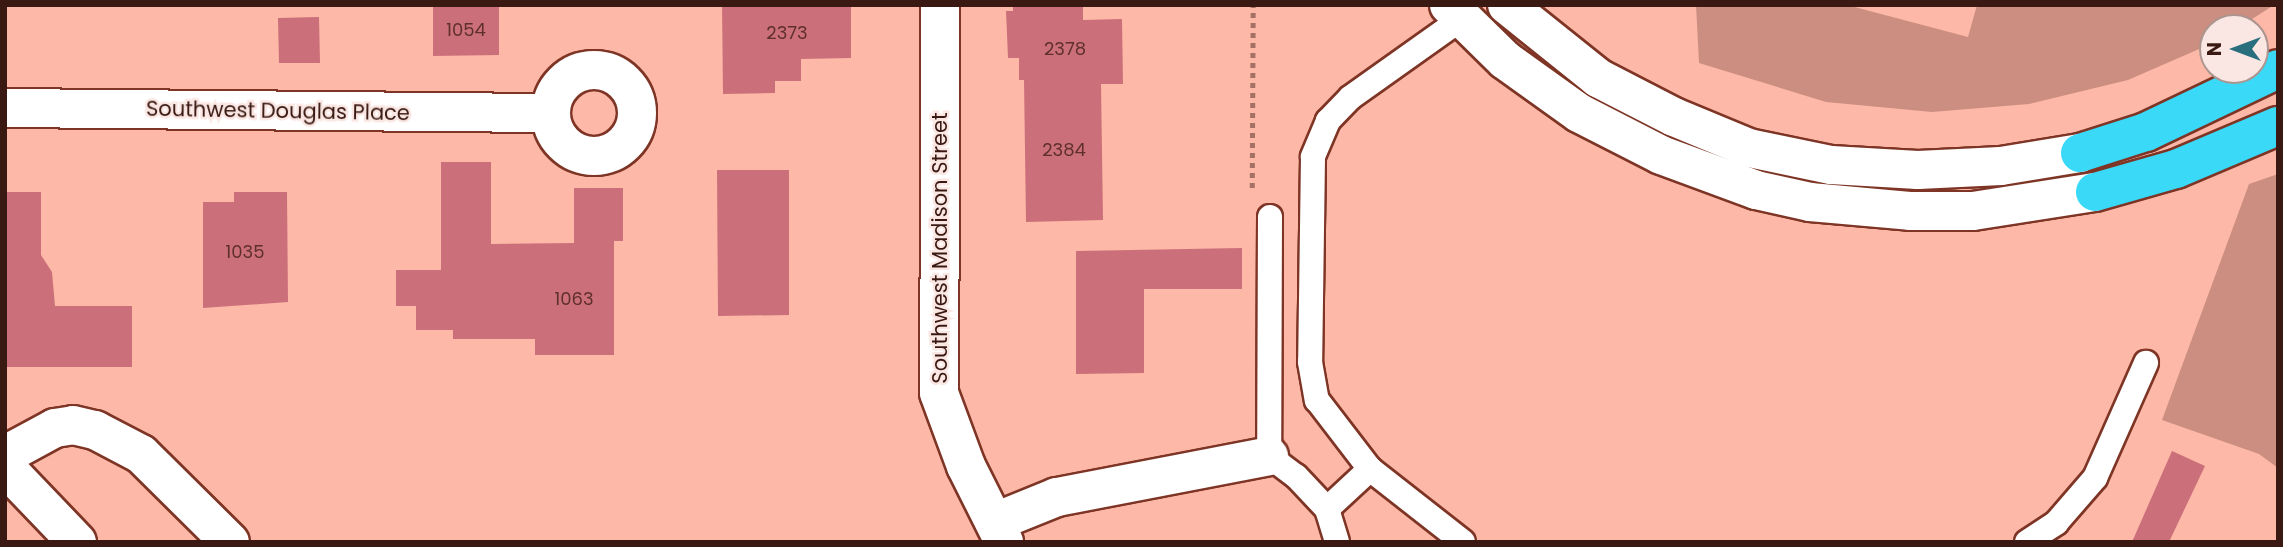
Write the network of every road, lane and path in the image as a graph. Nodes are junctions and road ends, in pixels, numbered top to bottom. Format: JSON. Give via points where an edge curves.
{"nodes":[{"id":1,"x":940,"y":5,"type":"edge"},
{"id":2,"x":1253,"y":5,"type":"edge"},
{"id":3,"x":1507,"y":5,"type":"edge"},
{"id":4,"x":1455,"y":12,"type":"edge"},
{"id":5,"x":2278,"y":69,"type":"edge"},
{"id":6,"x":5,"y":108,"type":"edge"},
{"id":7,"x":550,"y":113,"type":"dead end"},
{"id":8,"x":2276,"y":127,"type":"edge"},
{"id":9,"x":2080,"y":153,"type":"joint"},
{"id":10,"x":2106,"y":189,"type":"joint"},
{"id":11,"x":1270,"y":217,"type":"joint"},
{"id":12,"x":2146,"y":363,"type":"dead end"},
{"id":13,"x":5,"y":455,"type":"edge"},
{"id":14,"x":1269,"y":456,"type":"junction"},
{"id":15,"x":5,"y":467,"type":"edge"},
{"id":16,"x":1370,"y":468,"type":"junction"},
{"id":17,"x":1327,"y":509,"type":"junction"},
{"id":18,"x":999,"y":532,"type":"edge"},
{"id":19,"x":77,"y":542,"type":"edge"},
{"id":20,"x":230,"y":542,"type":"edge"},
{"id":21,"x":1337,"y":542,"type":"edge"},
{"id":22,"x":1463,"y":542,"type":"edge"},
{"id":23,"x":2027,"y":542,"type":"edge"}],
"edges":[{"from":1,"to":18,"type":"street","name":"Southwest Madison Street","via":[[939,393],[966,466]]},
{"from":2,"to":11,"type":"path","via":[[1252,198]]},
{"from":3,"to":9,"type":"street","via":[[1598,78],[1749,148],[1831,165],[1918,170],[1989,167]]},
{"from":4,"to":10,"type":"street","via":[[1506,60],[1579,113],[1661,155],[1755,190],[1810,202],[1973,211]]},
{"from":4,"to":16,"type":"lane","via":[[1350,98],[1328,121],[1313,157],[1311,385],[1332,422]]},
{"from":5,"to":9,"type":"highway","via":[[2146,132]]},
{"from":6,"to":7,"type":"street","name":"Southwest Douglas Place"},
{"from":8,"to":10,"type":"highway","via":[[2176,169]]},
{"from":11,"to":14,"type":"lane"},
{"from":12,"to":23,"type":"lane","via":[[2095,478],[2056,523]]},
{"from":13,"to":20,"type":"street","via":[[55,428],[73,425],[95,430],[141,454]]},
{"from":14,"to":17,"type":"lane"},
{"from":14,"to":18,"type":"street","via":[[1057,497]]},
{"from":15,"to":19,"type":"street"},
{"from":16,"to":17,"type":"lane"},
{"from":16,"to":22,"type":"lane"},
{"from":17,"to":21,"type":"lane"}]}
